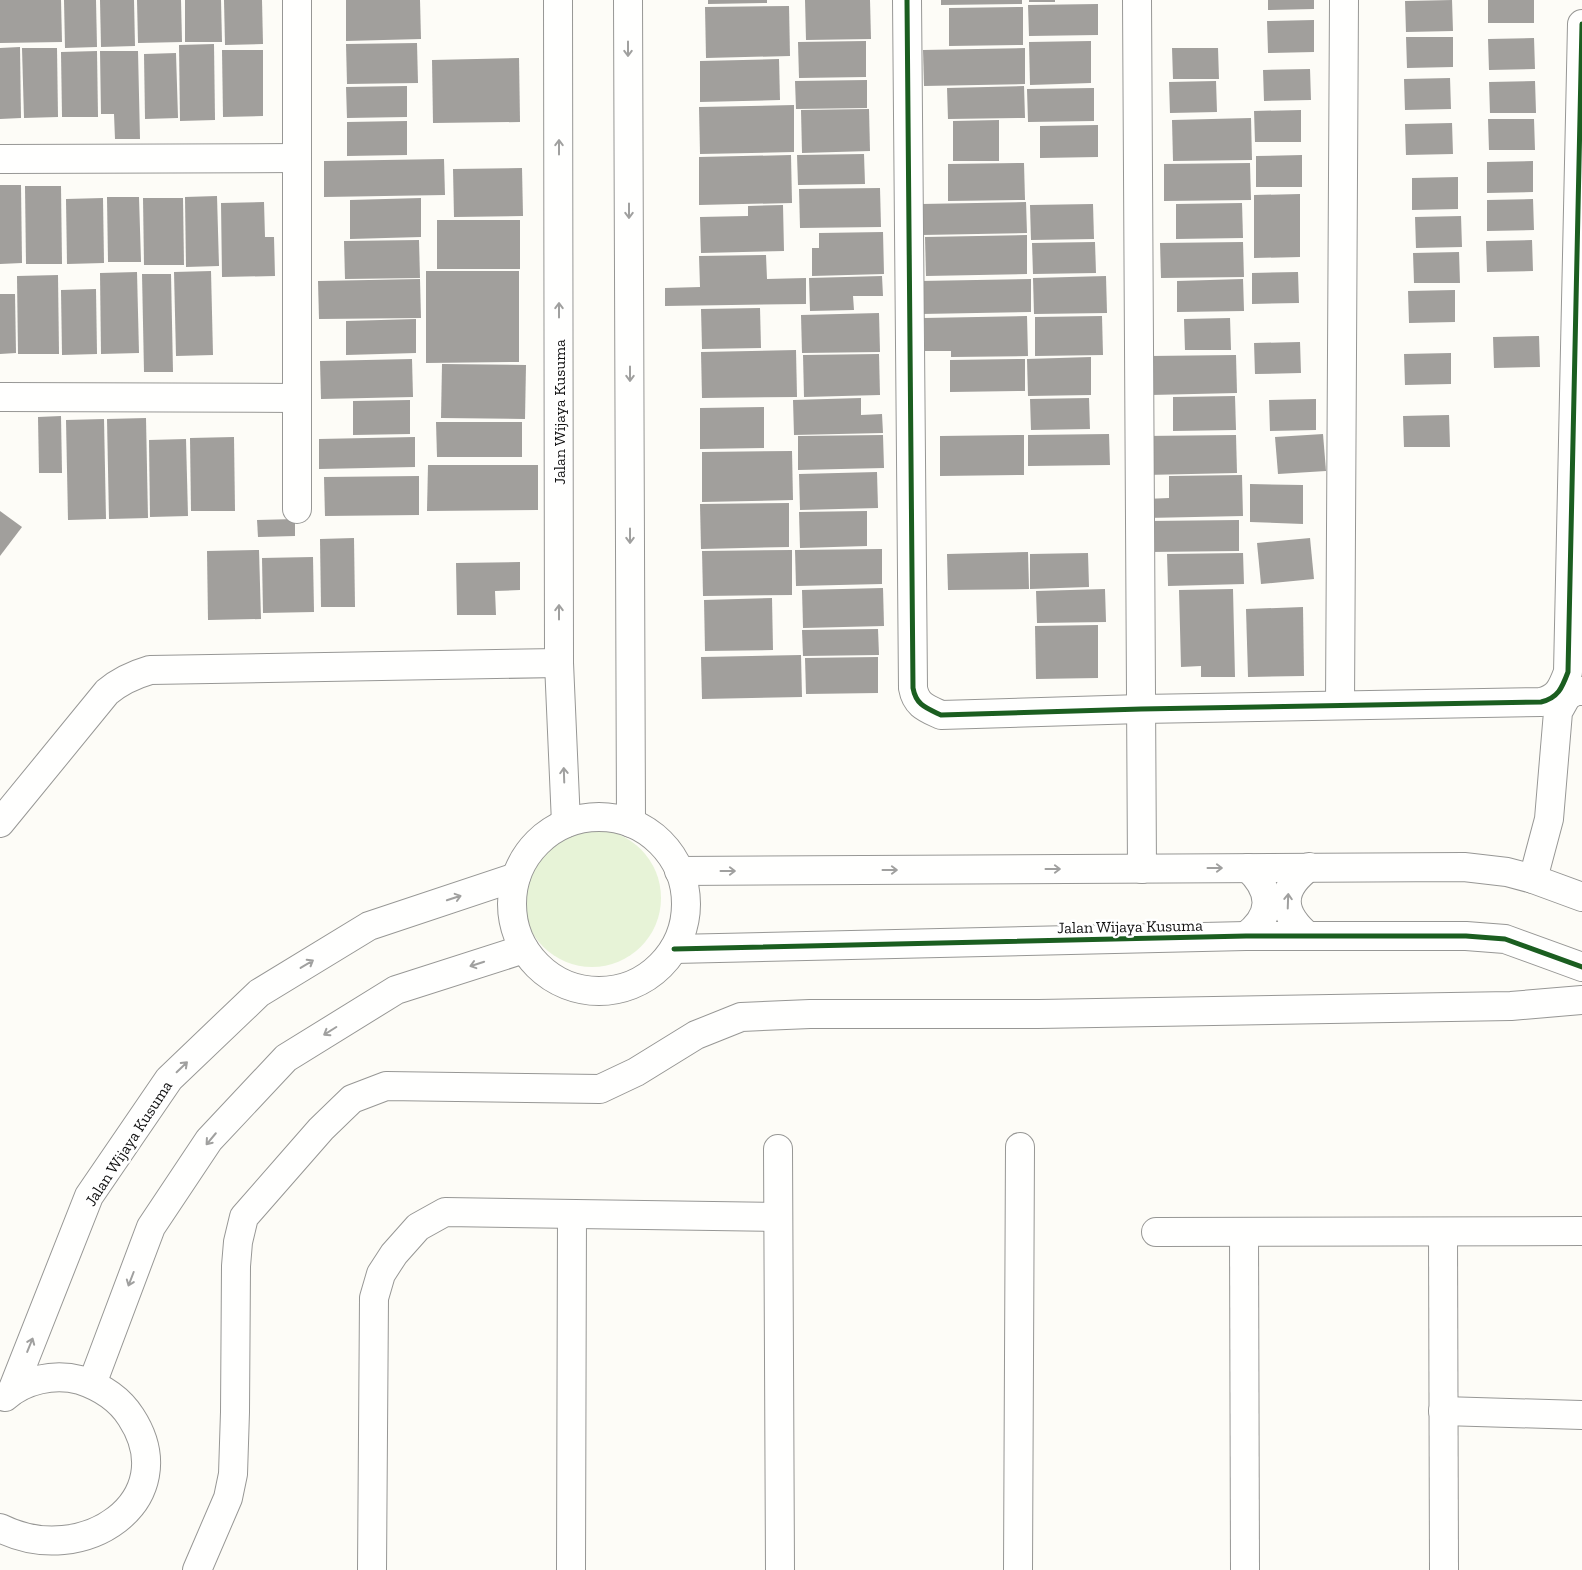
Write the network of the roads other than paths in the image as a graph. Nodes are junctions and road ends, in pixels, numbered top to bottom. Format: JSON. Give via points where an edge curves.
{"nodes":[{"id":1,"x":297,"y":0,"type":"edge"},
{"id":2,"x":558,"y":0,"type":"edge"},
{"id":3,"x":628,"y":0,"type":"edge"},
{"id":4,"x":908,"y":0,"type":"edge"},
{"id":5,"x":1137,"y":0,"type":"edge"},
{"id":6,"x":1344,"y":0,"type":"edge"},
{"id":7,"x":1582,"y":24,"type":"edge"},
{"id":8,"x":297,"y":158,"type":"junction"},
{"id":9,"x":0,"y":159,"type":"edge"},
{"id":10,"x":0,"y":397,"type":"edge"},
{"id":11,"x":297,"y":398,"type":"junction"},
{"id":12,"x":297,"y":508,"type":"dead end"},
{"id":13,"x":560,"y":663,"type":"junction"},
{"id":14,"x":1582,"y":691,"type":"edge"},
{"id":15,"x":1340,"y":705,"type":"junction"},
{"id":16,"x":1141,"y":709,"type":"junction"},
{"id":17,"x":0,"y":823,"type":"edge"},
{"id":18,"x":566,"y":823,"type":"junction"},
{"id":19,"x":630,"y":823,"type":"junction"},
{"id":20,"x":1309,"y":867,"type":"junction"},
{"id":21,"x":1248,"y":868,"type":"junction"},
{"id":22,"x":1142,"y":869,"type":"junction"},
{"id":23,"x":679,"y":871,"type":"junction"},
{"id":24,"x":516,"y":877,"type":"junction"},
{"id":25,"x":1534,"y":879,"type":"junction"},
{"id":26,"x":1582,"y":898,"type":"edge"},
{"id":27,"x":1246,"y":936,"type":"junction"},
{"id":28,"x":1308,"y":936,"type":"junction"},
{"id":29,"x":524,"y":949,"type":"junction"},
{"id":30,"x":674,"y":949,"type":"junction"},
{"id":31,"x":1582,"y":967,"type":"edge"},
{"id":32,"x":1582,"y":1000,"type":"edge"},
{"id":33,"x":1020,"y":1147,"type":"dead end"},
{"id":34,"x":778,"y":1150,"type":"dead end"},
{"id":35,"x":572,"y":1214,"type":"junction"},
{"id":36,"x":778,"y":1217,"type":"junction"},
{"id":37,"x":1156,"y":1232,"type":"dead end"},
{"id":38,"x":1244,"y":1232,"type":"junction"},
{"id":39,"x":1443,"y":1232,"type":"junction"},
{"id":40,"x":1582,"y":1232,"type":"edge"},
{"id":41,"x":92,"y":1384,"type":"junction"},
{"id":42,"x":6,"y":1396,"type":"edge"},
{"id":43,"x":1443,"y":1411,"type":"junction"},
{"id":44,"x":1582,"y":1415,"type":"edge"},
{"id":45,"x":0,"y":1528,"type":"edge"},
{"id":46,"x":197,"y":1570,"type":"edge"},
{"id":47,"x":372,"y":1570,"type":"edge"},
{"id":48,"x":571,"y":1570,"type":"edge"},
{"id":49,"x":780,"y":1570,"type":"edge"},
{"id":50,"x":1018,"y":1570,"type":"edge"},
{"id":51,"x":1245,"y":1570,"type":"edge"},
{"id":52,"x":1444,"y":1570,"type":"edge"}],
"edges":[{"from":1,"to":8,"type":"street"},
{"from":13,"to":2,"type":"street","name":"Jalan Wijaya Kusuma","one_way":true},
{"from":3,"to":19,"type":"street","one_way":true},
{"from":4,"to":16,"type":"street","via":[[915,698],[921,705],[941,715]]},
{"from":5,"to":16,"type":"street"},
{"from":6,"to":15,"type":"street"},
{"from":7,"to":15,"type":"street","via":[[1568,672],[1558,693],[1551,700],[1541,702]]},
{"from":8,"to":9,"type":"street"},
{"from":8,"to":11,"type":"street"},
{"from":10,"to":11,"type":"street"},
{"from":11,"to":12,"type":"street"},
{"from":13,"to":17,"type":"street","via":[[150,670],[118,682],[107,692]]},
{"from":18,"to":13,"type":"street","name":"Jalan Wijaya Kusuma","one_way":true},
{"from":14,"to":25,"type":"street","via":[[1567,696],[1558,712],[1549,819]]},
{"from":15,"to":16,"type":"street"},
{"from":16,"to":22,"type":"street"},
{"from":18,"to":19,"type":"street","via":[[609,817]]},
{"from":18,"to":24,"type":"street","via":[[535,844]]},
{"from":19,"to":23,"type":"street","via":[[660,842]]},
{"from":20,"to":21,"type":"street"},
{"from":20,"to":25,"type":"street","via":[[1464,867]]},
{"from":28,"to":20,"type":"street","one_way":true,"via":[[1291,919],[1287,905],[1293,883]]},
{"from":22,"to":21,"type":"street","one_way":true},
{"from":21,"to":27,"type":"street","via":[[1260,880],[1267,907],[1262,920]]},
{"from":23,"to":22,"type":"street","one_way":true},
{"from":23,"to":30,"type":"street","via":[[686,903],[681,934]]},
{"from":24,"to":29,"type":"street","via":[[512,902],[514,927]]},
{"from":42,"to":24,"type":"street","name":"Jalan Wijaya Kusuma","one_way":true,"via":[[89,1196],[169,1079],[260,992],[370,926]]},
{"from":25,"to":26,"type":"street"},
{"from":27,"to":28,"type":"street","name":"Jalan Wijaya Kusuma"},
{"from":27,"to":30,"type":"street","name":"Jalan Wijaya Kusuma"},
{"from":28,"to":31,"type":"street","name":"Jalan Wijaya Kusuma","via":[[1487,936],[1505,939]]},
{"from":29,"to":30,"type":"street","via":[[540,970],[562,984],[586,991],[612,991],[637,984],[658,969]]},
{"from":29,"to":41,"type":"street","one_way":true,"via":[[396,990],[286,1058],[209,1140],[151,1227]]},
{"from":32,"to":46,"type":"street","via":[[1511,1006],[741,1017],[696,1035],[636,1072],[600,1088],[386,1086],[352,1099],[244,1217],[236,1266],[233,1474],[228,1498]]},
{"from":33,"to":50,"type":"street"},
{"from":34,"to":36,"type":"street"},
{"from":35,"to":36,"type":"street"},
{"from":35,"to":47,"type":"street","via":[[445,1212],[418,1227],[394,1254],[382,1274],[374,1298]]},
{"from":35,"to":48,"type":"street"},
{"from":36,"to":49,"type":"street"},
{"from":37,"to":38,"type":"street"},
{"from":38,"to":39,"type":"street"},
{"from":38,"to":51,"type":"street"},
{"from":39,"to":40,"type":"street"},
{"from":39,"to":43,"type":"street"},
{"from":41,"to":42,"type":"street","via":[[72,1378],[52,1378],[31,1382]]},
{"from":41,"to":45,"type":"street","via":[[125,1408],[143,1444],[146,1464],[136,1504],[92,1554],[76,1550],[43,1550],[28,1554]]},
{"from":43,"to":44,"type":"street"},
{"from":43,"to":52,"type":"street"}]}
